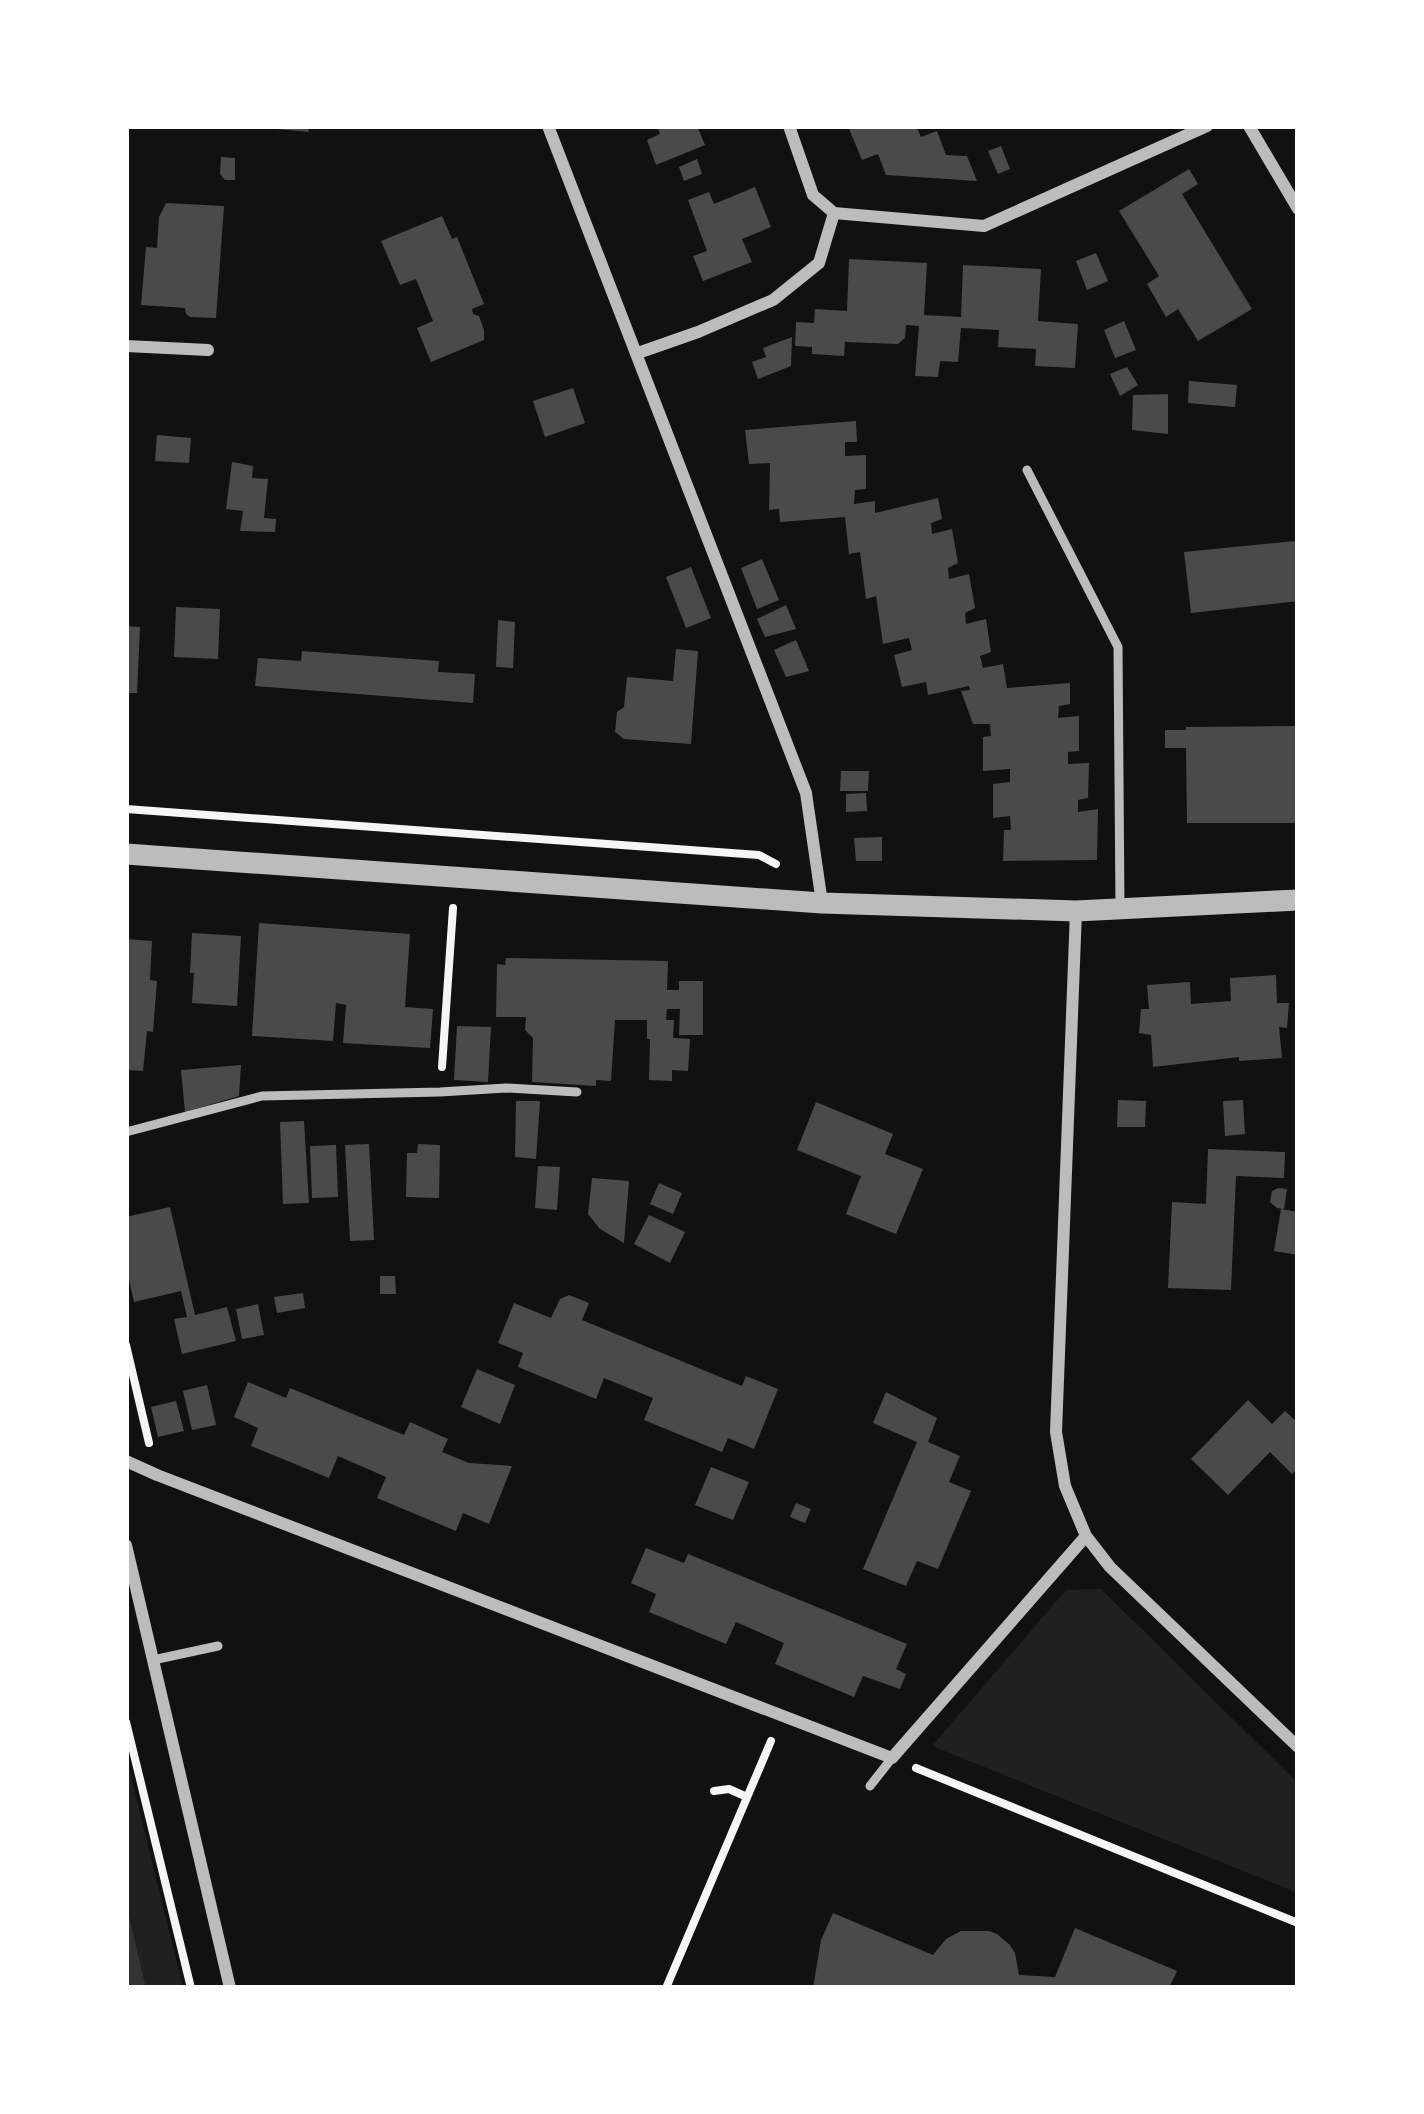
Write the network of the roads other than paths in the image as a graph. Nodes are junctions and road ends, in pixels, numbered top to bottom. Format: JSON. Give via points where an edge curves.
{"nodes":[{"id":1,"x":548,"y":126,"type":"edge"},
{"id":2,"x":789,"y":126,"type":"edge"},
{"id":3,"x":1207,"y":126,"type":"edge"},
{"id":4,"x":1249,"y":126,"type":"edge"},
{"id":5,"x":1298,"y":209,"type":"edge"},
{"id":6,"x":834,"y":213,"type":"junction"},
{"id":7,"x":126,"y":346,"type":"edge"},
{"id":8,"x":208,"y":350,"type":"dead end"},
{"id":9,"x":638,"y":353,"type":"junction"},
{"id":10,"x":1027,"y":470,"type":"dead end"},
{"id":11,"x":126,"y":854,"type":"edge"},
{"id":12,"x":1298,"y":900,"type":"edge"},
{"id":13,"x":822,"y":903,"type":"junction"},
{"id":14,"x":1076,"y":910,"type":"junction"},
{"id":15,"x":1120,"y":910,"type":"junction"},
{"id":16,"x":577,"y":1092,"type":"dead end"},
{"id":17,"x":126,"y":1132,"type":"edge"},
{"id":18,"x":126,"y":1461,"type":"edge"},
{"id":19,"x":1086,"y":1536,"type":"junction"},
{"id":20,"x":126,"y":1545,"type":"edge"},
{"id":21,"x":218,"y":1646,"type":"dead end"},
{"id":22,"x":153,"y":1660,"type":"junction"},
{"id":23,"x":1298,"y":1747,"type":"edge"},
{"id":24,"x":892,"y":1758,"type":"junction"},
{"id":25,"x":870,"y":1786,"type":"dead end"},
{"id":26,"x":230,"y":1988,"type":"edge"}],
"edges":[{"from":1,"to":9,"type":"street"},
{"from":2,"to":6,"type":"street","via":[[813,195]]},
{"from":3,"to":6,"type":"street","via":[[984,226]]},
{"from":4,"to":5,"type":"street"},
{"from":6,"to":9,"type":"street","via":[[819,262],[773,300]]},
{"from":7,"to":8,"type":"street"},
{"from":9,"to":13,"type":"street","via":[[806,794]]},
{"from":10,"to":15,"type":"lane","via":[[1118,646]]},
{"from":11,"to":13,"type":"street"},
{"from":12,"to":15,"type":"street"},
{"from":13,"to":14,"type":"street"},
{"from":14,"to":15,"type":"street"},
{"from":14,"to":19,"type":"street","via":[[1056,1432],[1065,1486]]},
{"from":16,"to":17,"type":"lane","via":[[262,1096]]},
{"from":18,"to":24,"type":"street"},
{"from":19,"to":23,"type":"street"},
{"from":19,"to":24,"type":"street"},
{"from":20,"to":22,"type":"street"},
{"from":21,"to":22,"type":"lane"},
{"from":22,"to":26,"type":"street"},
{"from":24,"to":25,"type":"lane"}]}
